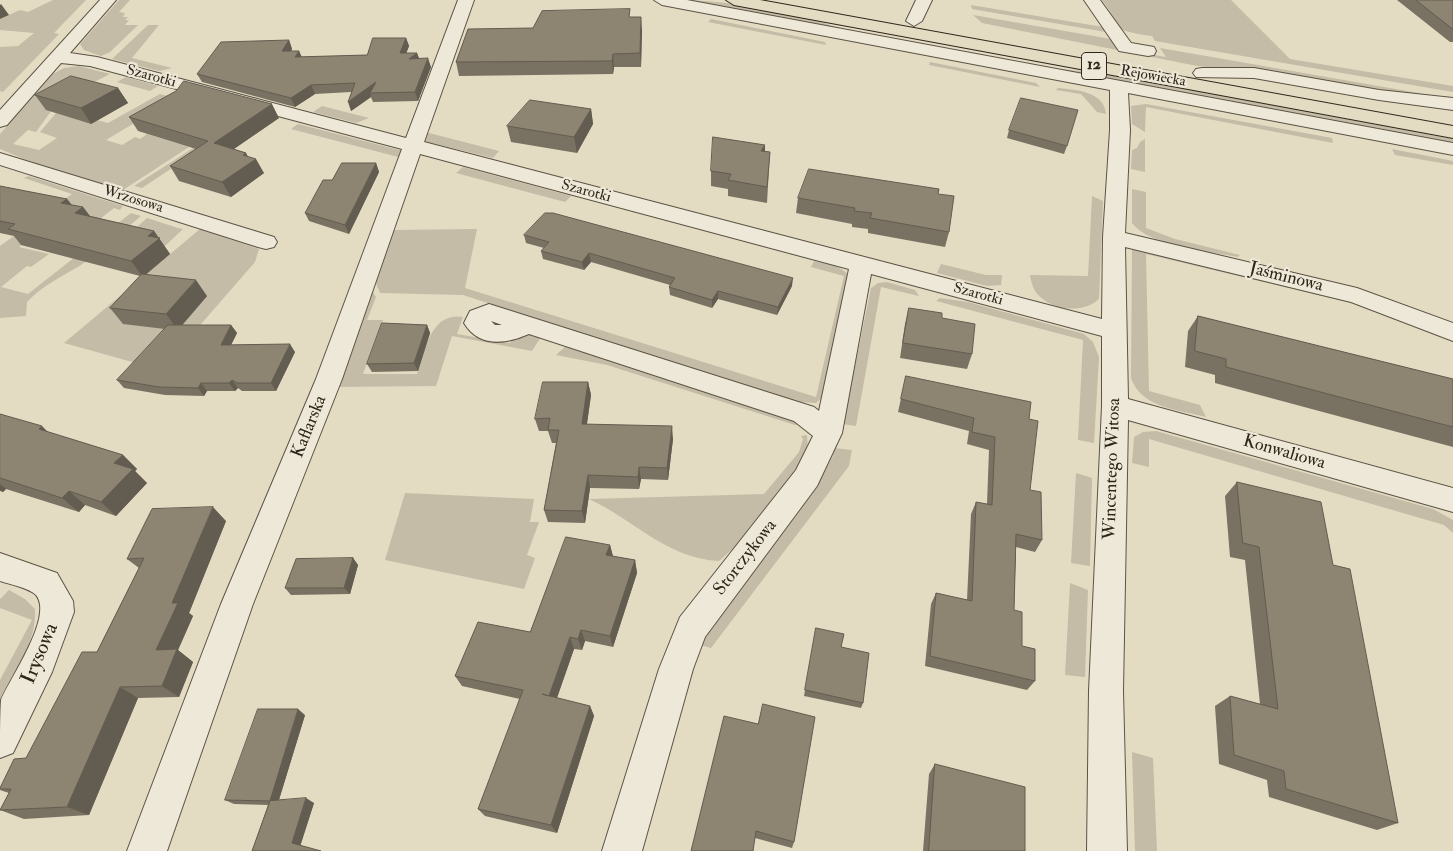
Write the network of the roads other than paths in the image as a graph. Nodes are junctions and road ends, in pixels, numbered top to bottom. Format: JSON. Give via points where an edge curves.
{"nodes":[{"id":1,"x":108,"y":0,"type":"edge"},
{"id":2,"x":466,"y":0,"type":"edge"},
{"id":3,"x":662,"y":0,"type":"edge"},
{"id":4,"x":734,"y":0,"type":"edge"},
{"id":5,"x":795,"y":0,"type":"edge"},
{"id":6,"x":924,"y":0,"type":"edge"},
{"id":7,"x":1092,"y":0,"type":"edge"},
{"id":8,"x":914,"y":22,"type":"junction"},
{"id":9,"x":1148,"y":51,"type":"dead end"},
{"id":10,"x":56,"y":57,"type":"junction"},
{"id":11,"x":1202,"y":73,"type":"junction"},
{"id":12,"x":1119,"y":87,"type":"junction"},
{"id":13,"x":1453,"y":104,"type":"edge"},
{"id":14,"x":1453,"y":118,"type":"edge"},
{"id":15,"x":0,"y":121,"type":"edge"},
{"id":16,"x":1453,"y":132,"type":"edge"},
{"id":17,"x":414,"y":147,"type":"junction"},
{"id":18,"x":1453,"y":149,"type":"edge"},
{"id":19,"x":0,"y":159,"type":"edge"},
{"id":20,"x":1114,"y":237,"type":"junction"},
{"id":21,"x":266,"y":242,"type":"dead end"},
{"id":22,"x":861,"y":265,"type":"junction"},
{"id":23,"x":528,"y":325,"type":"dead end"},
{"id":24,"x":1115,"y":331,"type":"junction"},
{"id":25,"x":1453,"y":332,"type":"edge"},
{"id":26,"x":1115,"y":406,"type":"junction"},
{"id":27,"x":828,"y":433,"type":"junction"},
{"id":28,"x":1453,"y":500,"type":"edge"},
{"id":29,"x":0,"y":567,"type":"edge"},
{"id":30,"x":0,"y":740,"type":"edge"},
{"id":31,"x":147,"y":851,"type":"edge"},
{"id":32,"x":622,"y":851,"type":"edge"},
{"id":33,"x":1107,"y":851,"type":"edge"}],
"edges":[{"from":1,"to":10,"type":"street"},
{"from":2,"to":17,"type":"street","name":"Kaflarska"},
{"from":3,"to":12,"type":"street"},
{"from":4,"to":16,"type":"highway","name":"Rejowiecka","number":"12"},
{"from":5,"to":8,"type":"highway","name":"Rejowiecka","number":"12"},
{"from":6,"to":8,"type":"street"},
{"from":7,"to":9,"type":"street","via":[[1125,47]]},
{"from":8,"to":11,"type":"highway","name":"Rejowiecka","number":"12"},
{"from":10,"to":15,"type":"street"},
{"from":10,"to":17,"type":"street","name":"Szarotki","via":[[91,60]]},
{"from":11,"to":13,"type":"street","name":"Rejowiecka","via":[[1254,73]]},
{"from":11,"to":14,"type":"highway","name":"Rejowiecka","number":"12"},
{"from":12,"to":18,"type":"street"},
{"from":12,"to":20,"type":"street","name":"Wincentego Witosa"},
{"from":17,"to":22,"type":"street","name":"Szarotki"},
{"from":17,"to":31,"type":"street","name":"Kaflarska","via":[[329,380],[238,604]]},
{"from":19,"to":21,"type":"street","name":"Wrzosowa"},
{"from":20,"to":24,"type":"street","name":"Wincentego Witosa"},
{"from":20,"to":25,"type":"street","name":"Jaśminowa","via":[[1357,296]]},
{"from":22,"to":24,"type":"street","name":"Szarotki"},
{"from":22,"to":27,"type":"street","name":"Storczykowa"},
{"from":23,"to":27,"type":"street","via":[[804,414]]},
{"from":24,"to":26,"type":"street","name":"Wincentego Witosa"},
{"from":26,"to":28,"type":"street","name":"Konwaliowa"},
{"from":26,"to":33,"type":"street","name":"Wincentego Witosa","via":[[1106,691]]},
{"from":27,"to":32,"type":"street","name":"Storczykowa","via":[[807,478],[692,628],[674,674]]},
{"from":29,"to":30,"type":"street","name":"Irysowa","via":[[46,584],[57,601],[58,612],[40,660]]}]}
